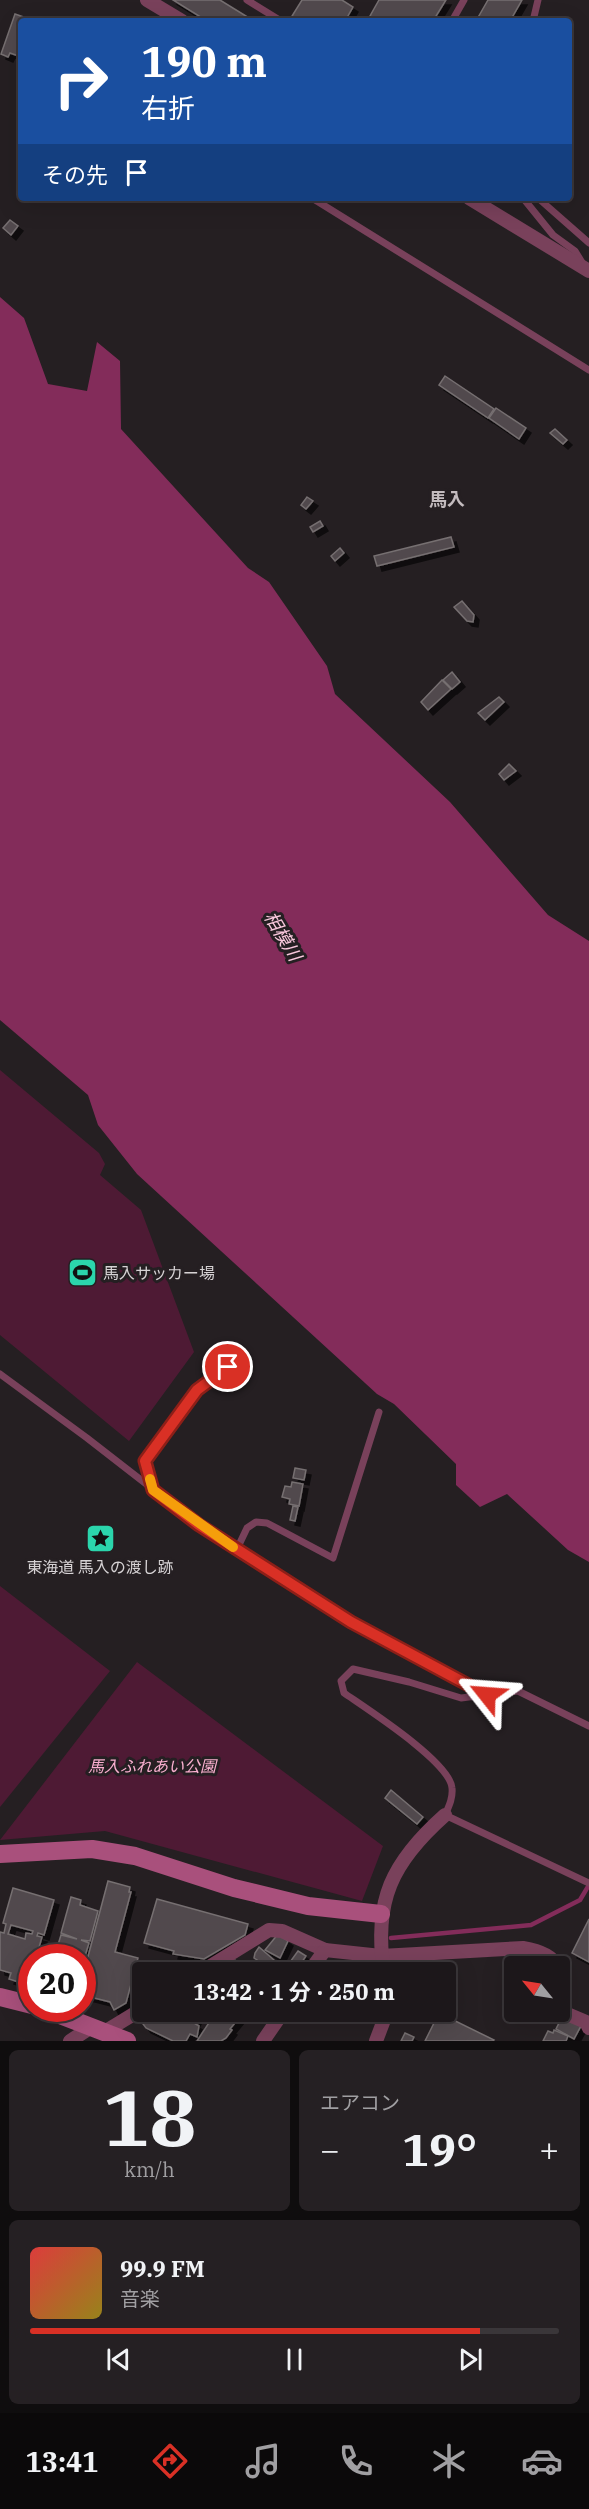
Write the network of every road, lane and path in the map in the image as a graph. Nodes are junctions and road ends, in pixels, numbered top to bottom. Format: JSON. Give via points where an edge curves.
{"nodes":[{"id":1,"x":147,"y":0,"type":"edge"},
{"id":2,"x":247,"y":0,"type":"edge"},
{"id":3,"x":464,"y":0,"type":"edge"},
{"id":4,"x":538,"y":0,"type":"edge"},
{"id":5,"x":177,"y":18,"type":"edge"},
{"id":6,"x":277,"y":18,"type":"edge"},
{"id":7,"x":454,"y":18,"type":"edge"},
{"id":8,"x":534,"y":18,"type":"edge"},
{"id":9,"x":317,"y":201,"type":"edge"},
{"id":10,"x":474,"y":201,"type":"edge"},
{"id":11,"x":528,"y":201,"type":"edge"},
{"id":12,"x":541,"y":201,"type":"edge"},
{"id":13,"x":589,"y":243,"type":"edge"},
{"id":14,"x":587,"y":270,"type":"edge"},
{"id":15,"x":589,"y":370,"type":"edge"},
{"id":16,"x":228,"y":1367,"type":"dead end"},
{"id":17,"x":0,"y":1374,"type":"edge"},
{"id":18,"x":379,"y":1412,"type":"dead end"},
{"id":19,"x":153,"y":1490,"type":"junction"},
{"id":20,"x":237,"y":1549,"type":"junction"},
{"id":21,"x":487,"y":1695,"type":"junction"},
{"id":22,"x":589,"y":1726,"type":"edge"},
{"id":23,"x":445,"y":1815,"type":"junction"},
{"id":24,"x":0,"y":1854,"type":"edge"},
{"id":25,"x":589,"y":1883,"type":"edge"},
{"id":26,"x":381,"y":1914,"type":"junction"},
{"id":27,"x":325,"y":1950,"type":"junction"},
{"id":28,"x":381,"y":1956,"type":"junction"},
{"id":29,"x":546,"y":1956,"type":"edge"},
{"id":30,"x":217,"y":1962,"type":"edge"},
{"id":31,"x":316,"y":1962,"type":"edge"},
{"id":32,"x":382,"y":1962,"type":"edge"},
{"id":33,"x":0,"y":1997,"type":"edge"},
{"id":34,"x":18,"y":2002,"type":"edge"},
{"id":35,"x":570,"y":2015,"type":"edge"},
{"id":36,"x":132,"y":2017,"type":"edge"},
{"id":37,"x":78,"y":2022,"type":"edge"},
{"id":38,"x":276,"y":2022,"type":"edge"},
{"id":39,"x":383,"y":2022,"type":"edge"},
{"id":40,"x":589,"y":2028,"type":"edge"},
{"id":41,"x":109,"y":2034,"type":"edge"},
{"id":42,"x":70,"y":2041,"type":"edge"},
{"id":43,"x":263,"y":2041,"type":"edge"},
{"id":44,"x":376,"y":2041,"type":"edge"}],
"edges":[{"from":1,"to":5,"type":"street"},
{"from":2,"to":6,"type":"lane"},
{"from":3,"to":7,"type":"lane"},
{"from":4,"to":8,"type":"lane"},
{"from":9,"to":15,"type":"lane"},
{"from":10,"to":14,"type":"street"},
{"from":11,"to":14,"type":"lane","via":[[553,235],[575,250]]},
{"from":12,"to":13,"type":"lane"},
{"from":16,"to":19,"type":"lane","via":[[197,1390],[145,1461]]},
{"from":17,"to":19,"type":"lane"},
{"from":18,"to":20,"type":"lane","via":[[333,1558],[267,1523],[256,1522],[247,1528]]},
{"from":19,"to":20,"type":"lane"},
{"from":20,"to":21,"type":"lane","via":[[351,1622]]},
{"from":21,"to":22,"type":"lane","via":[[518,1691]]},
{"from":21,"to":23,"type":"lane","via":[[446,1696],[409,1682],[353,1669],[341,1681],[344,1693],[420,1748],[446,1774],[452,1788]]},
{"from":23,"to":25,"type":"lane"},
{"from":23,"to":26,"type":"street","via":[[424,1833],[396,1868]]},
{"from":24,"to":26,"type":"street","via":[[103,1851],[135,1856],[234,1888],[308,1906]]},
{"from":26,"to":28,"type":"street"},
{"from":27,"to":28,"type":"street"},
{"from":27,"to":30,"type":"street","via":[[282,1931],[269,1930]]},
{"from":27,"to":31,"type":"street"},
{"from":28,"to":29,"type":"street","via":[[523,1948]]},
{"from":28,"to":32,"type":"street"},
{"from":33,"to":34,"type":"street"},
{"from":35,"to":40,"type":"street","via":[[586,2022]]},
{"from":36,"to":41,"type":"street"},
{"from":37,"to":41,"type":"street"},
{"from":38,"to":43,"type":"street"},
{"from":39,"to":44,"type":"street"},
{"from":41,"to":42,"type":"street"}]}
